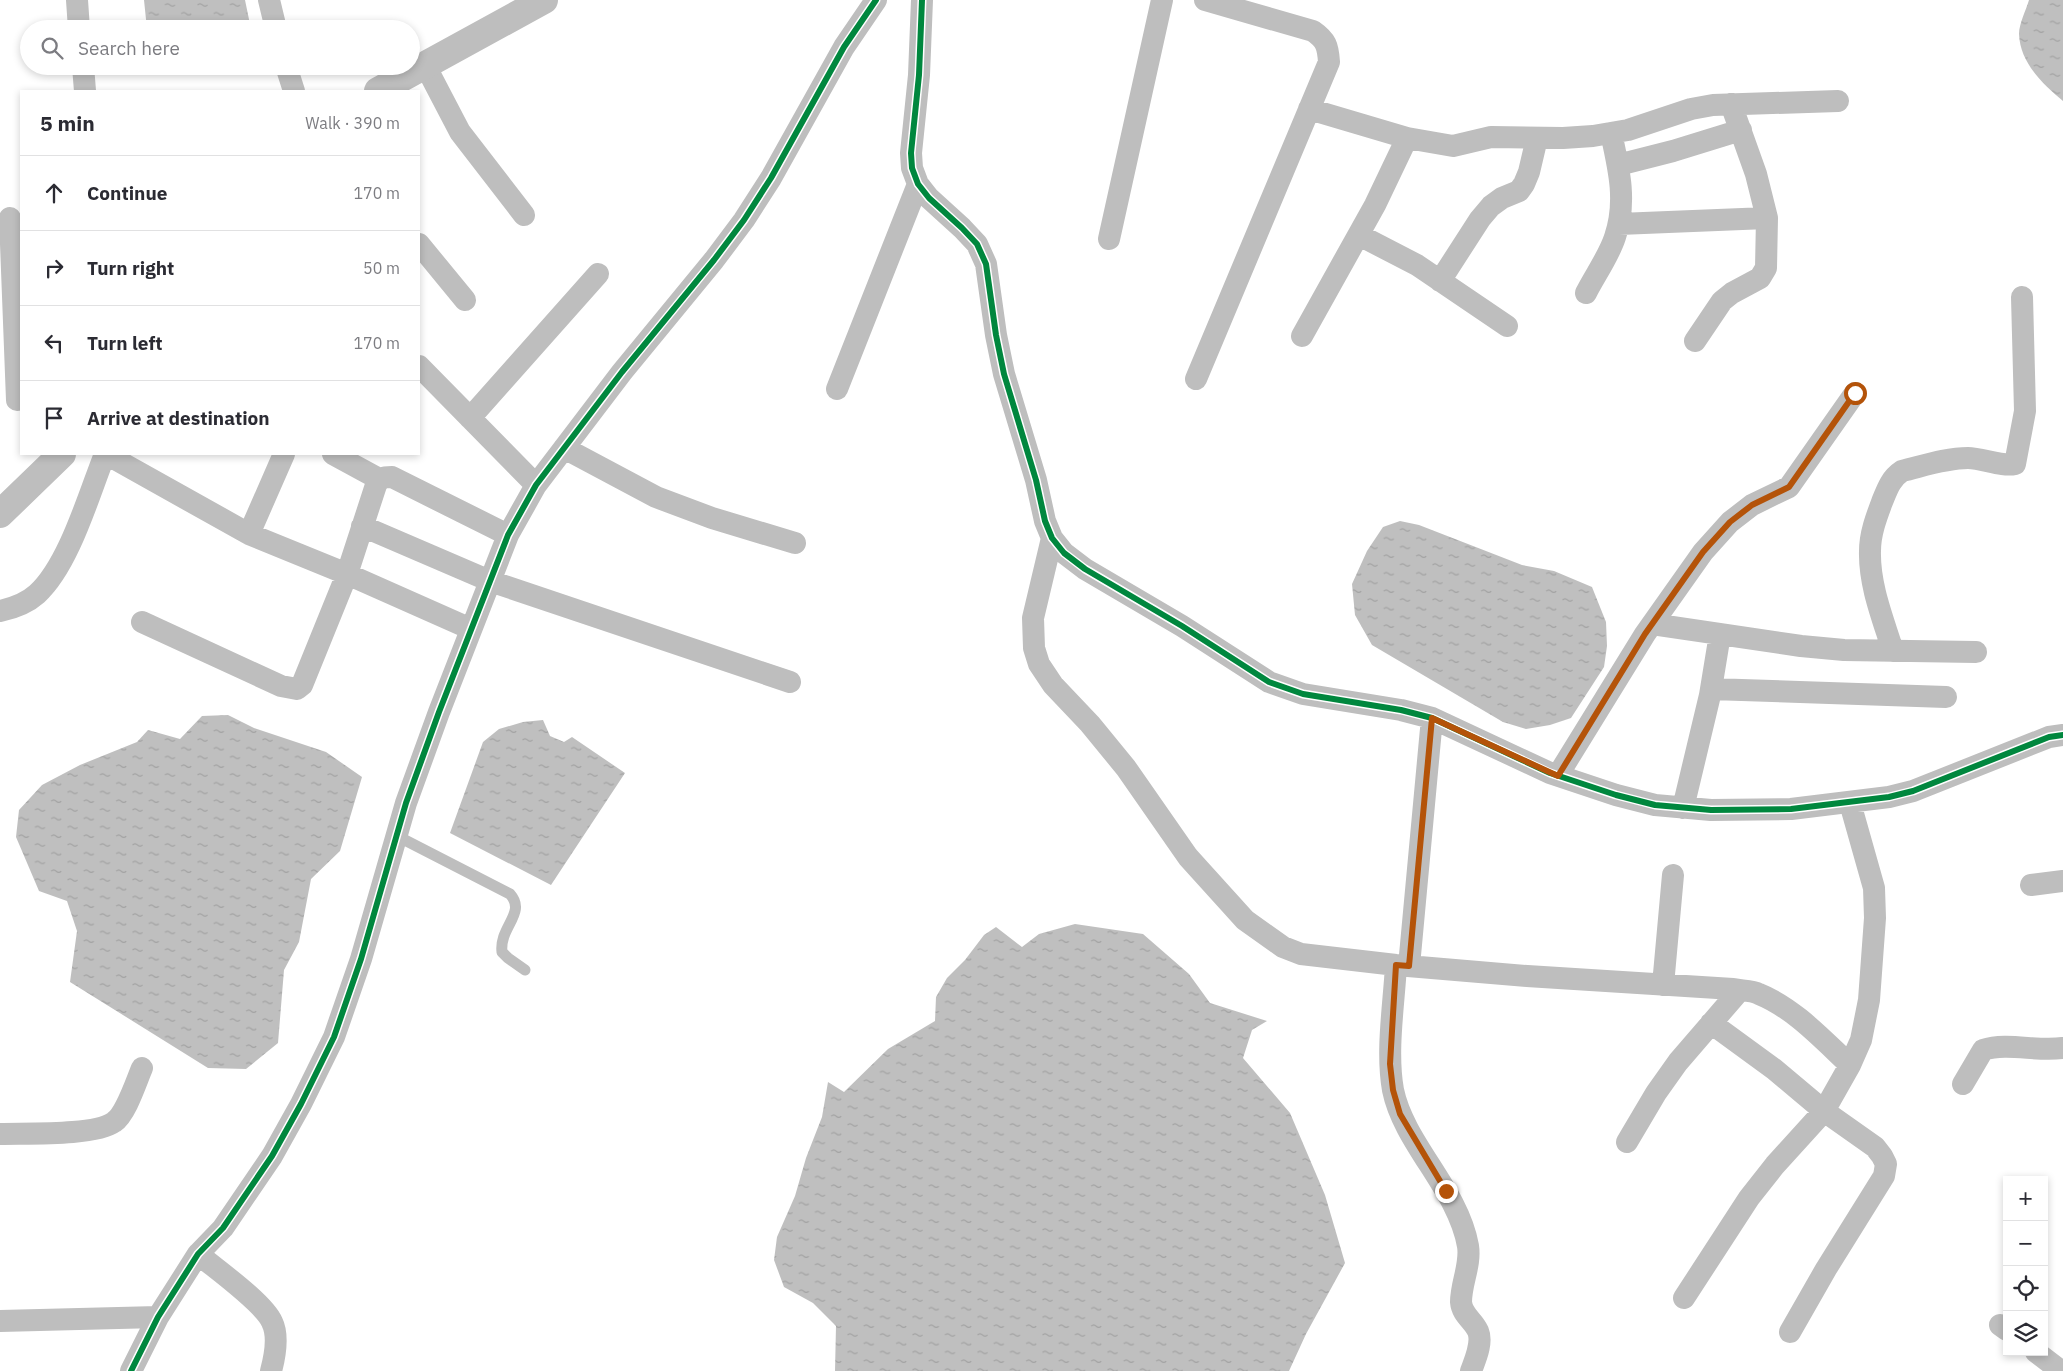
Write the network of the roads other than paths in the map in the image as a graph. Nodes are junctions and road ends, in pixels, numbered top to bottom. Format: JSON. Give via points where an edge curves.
{"nodes":[{"id":1,"x":77,"y":0,"type":"edge"},
{"id":2,"x":269,"y":0,"type":"edge"},
{"id":3,"x":544,"y":0,"type":"edge"},
{"id":4,"x":876,"y":0,"type":"edge"},
{"id":5,"x":922,"y":0,"type":"edge"},
{"id":6,"x":1162,"y":0,"type":"edge"},
{"id":7,"x":1205,"y":0,"type":"edge"},
{"id":8,"x":78,"y":20,"type":"edge"},
{"id":9,"x":274,"y":20,"type":"edge"},
{"id":10,"x":425,"y":65,"type":"junction"},
{"id":11,"x":420,"y":68,"type":"edge"},
{"id":12,"x":84,"y":75,"type":"edge"},
{"id":13,"x":289,"y":75,"type":"edge"},
{"id":14,"x":407,"y":75,"type":"edge"},
{"id":15,"x":85,"y":90,"type":"edge"},
{"id":16,"x":294,"y":90,"type":"edge"},
{"id":17,"x":380,"y":90,"type":"edge"},
{"id":18,"x":1838,"y":102,"type":"dead end"},
{"id":19,"x":1731,"y":104,"type":"junction"},
{"id":20,"x":1309,"y":109,"type":"junction"},
{"id":21,"x":1741,"y":130,"type":"junction"},
{"id":22,"x":1611,"y":133,"type":"junction"},
{"id":23,"x":1408,"y":138,"type":"junction"},
{"id":24,"x":1537,"y":138,"type":"junction"},
{"id":25,"x":1618,"y":165,"type":"junction"},
{"id":26,"x":918,"y":184,"type":"junction"},
{"id":27,"x":524,"y":215,"type":"dead end"},
{"id":28,"x":10,"y":218,"type":"edge"},
{"id":29,"x":1767,"y":218,"type":"junction"},
{"id":30,"x":1618,"y":224,"type":"junction"},
{"id":31,"x":1359,"y":235,"type":"junction"},
{"id":32,"x":1109,"y":239,"type":"dead end"},
{"id":33,"x":420,"y":245,"type":"edge"},
{"id":34,"x":598,"y":274,"type":"dead end"},
{"id":35,"x":1440,"y":281,"type":"junction"},
{"id":36,"x":1586,"y":293,"type":"dead end"},
{"id":37,"x":2022,"y":297,"type":"dead end"},
{"id":38,"x":465,"y":300,"type":"dead end"},
{"id":39,"x":1507,"y":326,"type":"dead end"},
{"id":40,"x":1302,"y":336,"type":"dead end"},
{"id":41,"x":1695,"y":341,"type":"dead end"},
{"id":42,"x":420,"y":367,"type":"edge"},
{"id":43,"x":1196,"y":379,"type":"dead end"},
{"id":44,"x":837,"y":388,"type":"dead end"},
{"id":45,"x":1855,"y":393,"type":"dead end"},
{"id":46,"x":13,"y":399,"type":"edge"},
{"id":47,"x":470,"y":418,"type":"junction"},
{"id":48,"x":564,"y":448,"type":"junction"},
{"id":49,"x":61,"y":455,"type":"edge"},
{"id":50,"x":106,"y":455,"type":"edge"},
{"id":51,"x":108,"y":455,"type":"edge"},
{"id":52,"x":284,"y":455,"type":"edge"},
{"id":53,"x":335,"y":455,"type":"edge"},
{"id":54,"x":379,"y":479,"type":"junction"},
{"id":55,"x":536,"y":485,"type":"junction"},
{"id":56,"x":0,"y":514,"type":"edge"},
{"id":57,"x":362,"y":526,"type":"junction"},
{"id":58,"x":249,"y":534,"type":"junction"},
{"id":59,"x":508,"y":535,"type":"junction"},
{"id":60,"x":1052,"y":538,"type":"junction"},
{"id":61,"x":795,"y":543,"type":"dead end"},
{"id":62,"x":347,"y":574,"type":"junction"},
{"id":63,"x":490,"y":582,"type":"junction"},
{"id":64,"x":0,"y":611,"type":"edge"},
{"id":65,"x":142,"y":622,"type":"dead end"},
{"id":66,"x":1652,"y":624,"type":"junction"},
{"id":67,"x":471,"y":629,"type":"junction"},
{"id":68,"x":1720,"y":634,"type":"junction"},
{"id":69,"x":1893,"y":651,"type":"junction"},
{"id":70,"x":1976,"y":652,"type":"dead end"},
{"id":71,"x":790,"y":682,"type":"dead end"},
{"id":72,"x":1711,"y":689,"type":"junction"},
{"id":73,"x":1946,"y":697,"type":"dead end"},
{"id":74,"x":1432,"y":718,"type":"junction"},
{"id":75,"x":2063,"y":735,"type":"edge"},
{"id":76,"x":1558,"y":776,"type":"junction"},
{"id":77,"x":1850,"y":803,"type":"junction"},
{"id":78,"x":1683,"y":808,"type":"junction"},
{"id":79,"x":397,"y":836,"type":"junction"},
{"id":80,"x":1673,"y":875,"type":"dead end"},
{"id":81,"x":2063,"y":881,"type":"edge"},
{"id":82,"x":2031,"y":885,"type":"dead end"},
{"id":83,"x":1403,"y":966,"type":"junction"},
{"id":84,"x":525,"y":970,"type":"dead end"},
{"id":85,"x":1663,"y":984,"type":"junction"},
{"id":86,"x":1740,"y":990,"type":"junction"},
{"id":87,"x":1711,"y":1024,"type":"junction"},
{"id":88,"x":2063,"y":1048,"type":"edge"},
{"id":89,"x":1850,"y":1065,"type":"junction"},
{"id":90,"x":142,"y":1068,"type":"dead end"},
{"id":91,"x":1963,"y":1084,"type":"dead end"},
{"id":92,"x":1824,"y":1111,"type":"junction"},
{"id":93,"x":0,"y":1134,"type":"edge"},
{"id":94,"x":1627,"y":1142,"type":"dead end"},
{"id":95,"x":198,"y":1254,"type":"junction"},
{"id":96,"x":1684,"y":1298,"type":"dead end"},
{"id":97,"x":158,"y":1318,"type":"junction"},
{"id":98,"x":0,"y":1321,"type":"edge"},
{"id":99,"x":1790,"y":1332,"type":"dead end"},
{"id":100,"x":2041,"y":1356,"type":"edge"},
{"id":101,"x":131,"y":1371,"type":"edge"},
{"id":102,"x":271,"y":1371,"type":"edge"},
{"id":103,"x":1471,"y":1371,"type":"edge"},
{"id":104,"x":2061,"y":1371,"type":"edge"}],
"edges":[{"from":1,"to":8,"type":"street"},
{"from":2,"to":9,"type":"street"},
{"from":3,"to":10,"type":"street"},
{"from":4,"to":48,"type":"street","via":[[844,46],[744,220]]},
{"from":5,"to":26,"type":"street","via":[[912,153],[912,168]]},
{"from":6,"to":32,"type":"street"},
{"from":7,"to":20,"type":"street","via":[[1313,31],[1324,38],[1329,62]]},
{"from":10,"to":11,"type":"street"},
{"from":10,"to":27,"type":"street","via":[[460,132]]},
{"from":12,"to":15,"type":"street"},
{"from":13,"to":16,"type":"street"},
{"from":14,"to":17,"type":"street"},
{"from":18,"to":19,"type":"street"},
{"from":19,"to":21,"type":"street"},
{"from":19,"to":22,"type":"street","via":[[1691,109]]},
{"from":20,"to":23,"type":"street"},
{"from":20,"to":43,"type":"street"},
{"from":21,"to":25,"type":"street"},
{"from":21,"to":29,"type":"street"},
{"from":22,"to":24,"type":"street"},
{"from":22,"to":25,"type":"street"},
{"from":23,"to":24,"type":"street","via":[[1453,146],[1491,137]]},
{"from":23,"to":31,"type":"street"},
{"from":24,"to":35,"type":"street","via":[[1524,184],[1519,191],[1502,198],[1480,219]]},
{"from":25,"to":30,"type":"street","via":[[1622,202]]},
{"from":26,"to":44,"type":"street"},
{"from":26,"to":60,"type":"street","via":[[977,244],[986,264],[1004,374]]},
{"from":28,"to":46,"type":"street"},
{"from":29,"to":30,"type":"street"},
{"from":29,"to":41,"type":"street","via":[[1765,273],[1722,301]]},
{"from":30,"to":36,"type":"street","via":[[1615,239]]},
{"from":31,"to":35,"type":"street","via":[[1417,265]]},
{"from":31,"to":40,"type":"street"},
{"from":33,"to":38,"type":"street"},
{"from":34,"to":47,"type":"street"},
{"from":35,"to":39,"type":"street"},
{"from":37,"to":69,"type":"street","via":[[2024,411],[2015,464],[1966,458],[1902,471],[1893,477],[1875,522],[1870,568]]},
{"from":42,"to":47,"type":"street"},
{"from":45,"to":66,"type":"street","via":[[1789,487],[1752,505],[1730,522],[1703,552]]},
{"from":47,"to":55,"type":"street"},
{"from":48,"to":55,"type":"street"},
{"from":48,"to":61,"type":"street","via":[[656,496],[712,518]]},
{"from":49,"to":56,"type":"street"},
{"from":50,"to":64,"type":"street","via":[[53,577],[18,607]]},
{"from":51,"to":58,"type":"street"},
{"from":52,"to":58,"type":"street"},
{"from":53,"to":54,"type":"street"},
{"from":54,"to":57,"type":"street"},
{"from":54,"to":59,"type":"street","via":[[392,478]]},
{"from":55,"to":59,"type":"street"},
{"from":57,"to":62,"type":"street"},
{"from":57,"to":63,"type":"street"},
{"from":58,"to":62,"type":"street"},
{"from":59,"to":63,"type":"street"},
{"from":60,"to":74,"type":"street","via":[[1064,553],[1085,569],[1269,682],[1311,695]]},
{"from":60,"to":83,"type":"street","via":[[1033,618],[1034,648],[1039,664],[1052,685],[1126,768],[1188,857],[1245,920],[1283,947],[1301,954]]},
{"from":62,"to":65,"type":"street","via":[[302,685],[296,689],[281,686]]},
{"from":62,"to":67,"type":"street"},
{"from":63,"to":67,"type":"street"},
{"from":63,"to":71,"type":"street"},
{"from":66,"to":68,"type":"street"},
{"from":66,"to":76,"type":"street"},
{"from":67,"to":79,"type":"street"},
{"from":68,"to":69,"type":"street","via":[[1844,650]]},
{"from":68,"to":72,"type":"street"},
{"from":69,"to":70,"type":"street"},
{"from":72,"to":73,"type":"street"},
{"from":72,"to":78,"type":"street"},
{"from":74,"to":76,"type":"street"},
{"from":74,"to":83,"type":"street"},
{"from":75,"to":77,"type":"street","via":[[2049,737],[1913,791]]},
{"from":76,"to":78,"type":"street","via":[[1640,802]]},
{"from":77,"to":78,"type":"street","via":[[1791,809]]},
{"from":77,"to":89,"type":"street","via":[[1874,888],[1875,918],[1869,1000],[1861,1040]]},
{"from":79,"to":84,"type":"lane","via":[[516,900],[517,906],[502,937],[502,952]]},
{"from":79,"to":95,"type":"street","via":[[362,959],[334,1037],[272,1156],[223,1228]]},
{"from":80,"to":85,"type":"street"},
{"from":81,"to":82,"type":"street"},
{"from":83,"to":85,"type":"street"},
{"from":83,"to":103,"type":"street","via":[[1390,1064],[1393,1090],[1400,1114],[1446,1191],[1465,1232],[1468,1248],[1461,1302],[1464,1313],[1478,1331],[1479,1344]]},
{"from":85,"to":86,"type":"street"},
{"from":86,"to":87,"type":"street"},
{"from":86,"to":89,"type":"street","via":[[1773,1000]]},
{"from":87,"to":92,"type":"street","via":[[1774,1069]]},
{"from":87,"to":94,"type":"street","via":[[1678,1062]]},
{"from":88,"to":91,"type":"street","via":[[2046,1050],[2006,1046],[1983,1050]]},
{"from":89,"to":92,"type":"street"},
{"from":90,"to":93,"type":"street","via":[[114,1122],[84,1130]]},
{"from":92,"to":96,"type":"street","via":[[1774,1165],[1749,1198]]},
{"from":92,"to":99,"type":"street","via":[[1875,1147],[1886,1164],[1884,1176]]},
{"from":95,"to":97,"type":"street"},
{"from":95,"to":102,"type":"street","via":[[264,1309],[273,1322],[276,1341]]},
{"from":97,"to":98,"type":"street"},
{"from":97,"to":101,"type":"street"},
{"from":100,"to":104,"type":"street"}]}
